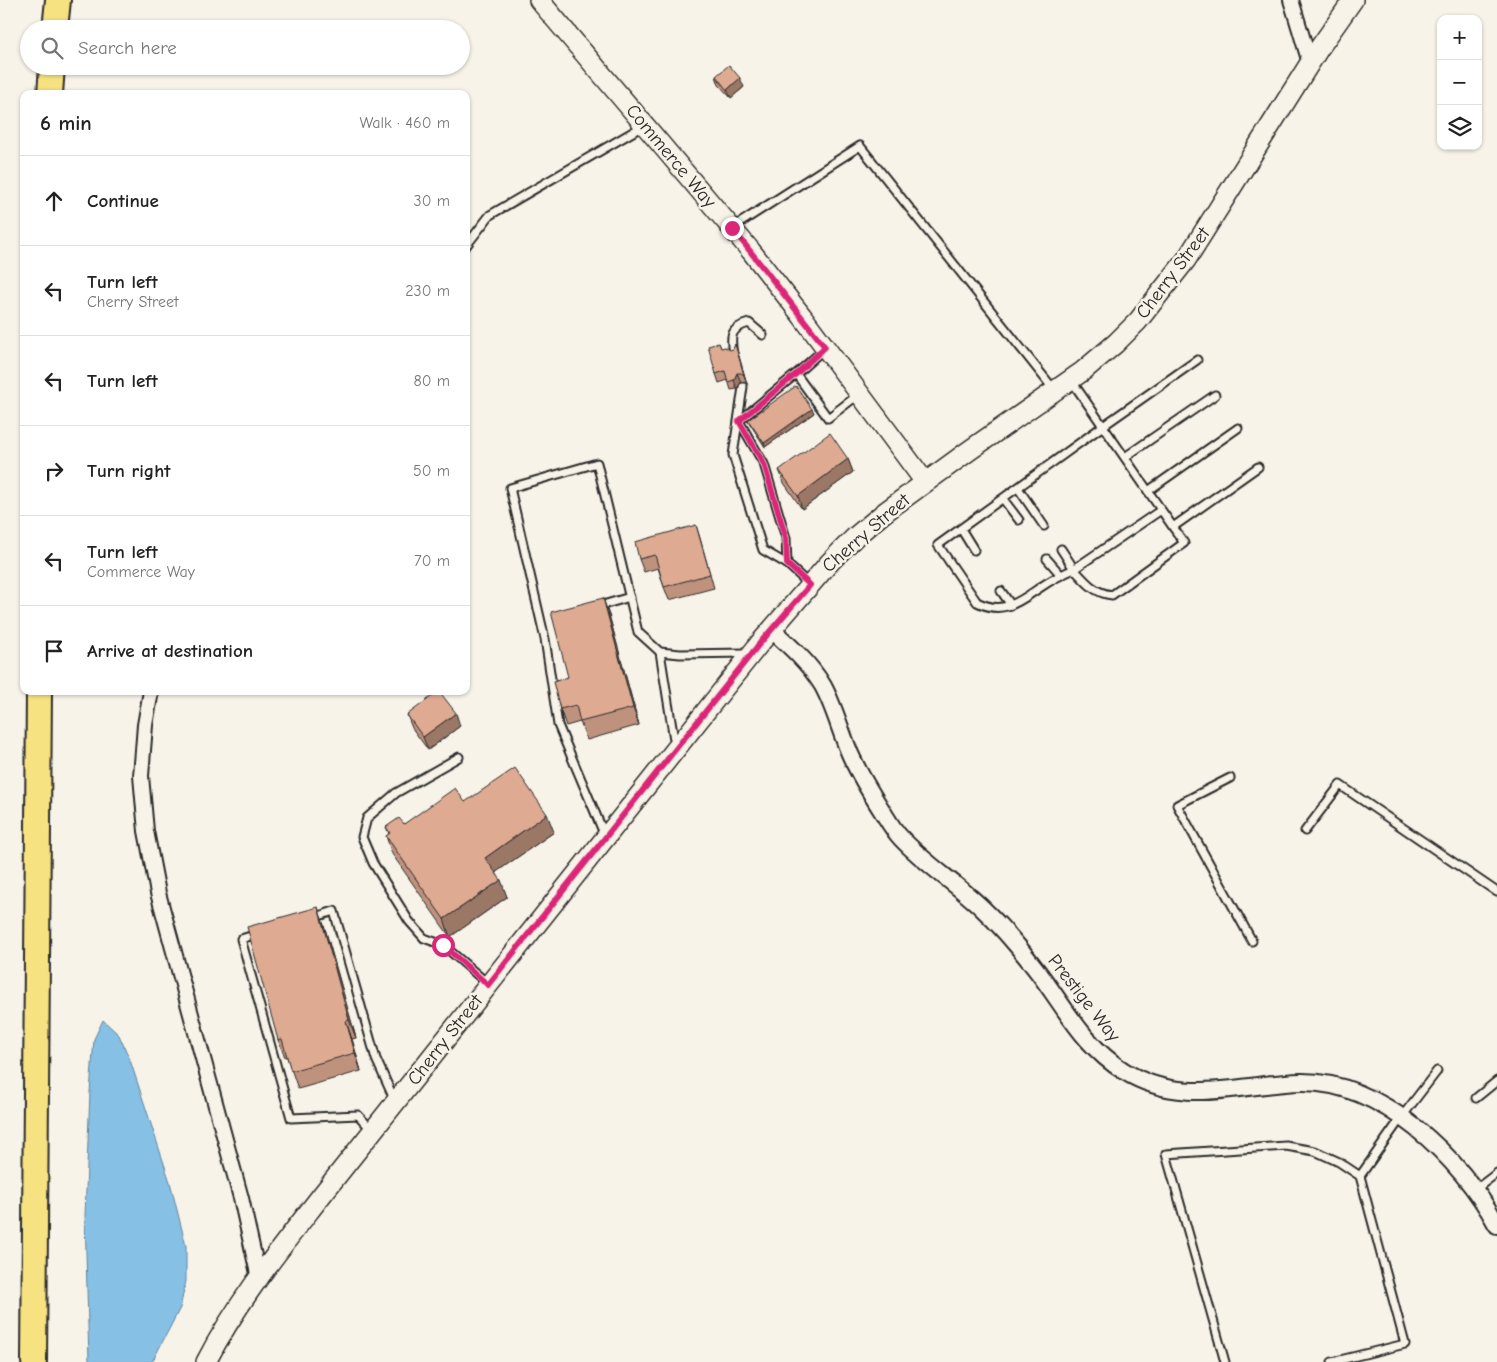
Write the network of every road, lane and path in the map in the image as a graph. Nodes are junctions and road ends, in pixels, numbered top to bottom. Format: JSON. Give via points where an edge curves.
{"nodes":[{"id":1,"x":58,"y":0,"type":"edge"},
{"id":2,"x":539,"y":0,"type":"edge"},
{"id":3,"x":1291,"y":0,"type":"edge"},
{"id":4,"x":1353,"y":0,"type":"edge"},
{"id":5,"x":56,"y":20,"type":"edge"},
{"id":6,"x":1310,"y":63,"type":"junction"},
{"id":7,"x":51,"y":75,"type":"edge"},
{"id":8,"x":50,"y":90,"type":"edge"},
{"id":9,"x":645,"y":124,"type":"junction"},
{"id":10,"x":732,"y":228,"type":"junction"},
{"id":11,"x":470,"y":241,"type":"edge"},
{"id":12,"x":763,"y":336,"type":"dead end"},
{"id":13,"x":825,"y":347,"type":"junction"},
{"id":14,"x":733,"y":354,"type":"edge"},
{"id":15,"x":1198,"y":360,"type":"dead end"},
{"id":16,"x":796,"y":374,"type":"junction"},
{"id":17,"x":1071,"y":380,"type":"junction"},
{"id":18,"x":743,"y":387,"type":"dead end"},
{"id":19,"x":1055,"y":391,"type":"junction"},
{"id":20,"x":860,"y":394,"type":"junction"},
{"id":21,"x":1215,"y":395,"type":"dead end"},
{"id":22,"x":739,"y":421,"type":"junction"},
{"id":23,"x":1103,"y":426,"type":"junction"},
{"id":24,"x":1238,"y":428,"type":"dead end"},
{"id":25,"x":1125,"y":458,"type":"junction"},
{"id":26,"x":1258,"y":467,"type":"dead end"},
{"id":27,"x":925,"y":482,"type":"junction"},
{"id":28,"x":1018,"y":488,"type":"junction"},
{"id":29,"x":1148,"y":490,"type":"junction"},
{"id":30,"x":1003,"y":499,"type":"junction"},
{"id":31,"x":1161,"y":510,"type":"junction"},
{"id":32,"x":1018,"y":520,"type":"dead end"},
{"id":33,"x":1044,"y":526,"type":"dead end"},
{"id":34,"x":1173,"y":527,"type":"junction"},
{"id":35,"x":960,"y":529,"type":"junction"},
{"id":36,"x":974,"y":550,"type":"dead end"},
{"id":37,"x":1061,"y":550,"type":"dead end"},
{"id":38,"x":1047,"y":559,"type":"dead end"},
{"id":39,"x":787,"y":564,"type":"junction"},
{"id":40,"x":1074,"y":569,"type":"junction"},
{"id":41,"x":1060,"y":576,"type":"junction"},
{"id":42,"x":810,"y":585,"type":"junction"},
{"id":43,"x":1001,"y":591,"type":"dead end"},
{"id":44,"x":630,"y":597,"type":"junction"},
{"id":45,"x":1011,"y":605,"type":"junction"},
{"id":46,"x":586,"y":610,"type":"edge"},
{"id":47,"x":550,"y":620,"type":"edge"},
{"id":48,"x":542,"y":623,"type":"junction"},
{"id":49,"x":772,"y":630,"type":"junction"},
{"id":50,"x":660,"y":652,"type":"junction"},
{"id":51,"x":753,"y":653,"type":"junction"},
{"id":52,"x":39,"y":695,"type":"edge"},
{"id":53,"x":151,"y":695,"type":"edge"},
{"id":54,"x":675,"y":750,"type":"junction"},
{"id":55,"x":459,"y":757,"type":"dead end"},
{"id":56,"x":1230,"y":778,"type":"dead end"},
{"id":57,"x":1305,"y":831,"type":"dead end"},
{"id":58,"x":606,"y":838,"type":"junction"},
{"id":59,"x":1497,"y":892,"type":"edge"},
{"id":60,"x":306,"y":920,"type":"edge"},
{"id":61,"x":269,"y":930,"type":"edge"},
{"id":62,"x":1252,"y":941,"type":"dead end"},
{"id":63,"x":488,"y":985,"type":"junction"},
{"id":64,"x":1436,"y":1071,"type":"dead end"},
{"id":65,"x":1497,"y":1081,"type":"edge"},
{"id":66,"x":1476,"y":1098,"type":"dead end"},
{"id":67,"x":395,"y":1103,"type":"junction"},
{"id":68,"x":1401,"y":1118,"type":"junction"},
{"id":69,"x":373,"y":1131,"type":"junction"},
{"id":70,"x":1497,"y":1173,"type":"edge"},
{"id":71,"x":1360,"y":1176,"type":"junction"},
{"id":72,"x":1476,"y":1189,"type":"junction"},
{"id":73,"x":1497,"y":1225,"type":"edge"},
{"id":74,"x":259,"y":1278,"type":"junction"},
{"id":75,"x":34,"y":1362,"type":"edge"},
{"id":76,"x":206,"y":1362,"type":"edge"},
{"id":77,"x":1225,"y":1362,"type":"edge"},
{"id":78,"x":1332,"y":1362,"type":"edge"}],
"edges":[{"from":1,"to":5,"type":"highway"},
{"from":2,"to":9,"type":"main road","name":"Commerce Way"},
{"from":3,"to":6,"type":"street"},
{"from":4,"to":6,"type":"main road","name":"Cherry Street"},
{"from":6,"to":17,"type":"main road","name":"Cherry Street","via":[[1168,284],[1116,343]]},
{"from":7,"to":8,"type":"highway"},
{"from":9,"to":10,"type":"main road","name":"Commerce Way"},
{"from":9,"to":11,"type":"lane","via":[[490,215]]},
{"from":10,"to":13,"type":"main road","name":"Commerce Way"},
{"from":10,"to":19,"type":"lane","via":[[860,146]]},
{"from":12,"to":14,"type":"lane","via":[[749,323],[740,326],[733,331]]},
{"from":13,"to":16,"type":"lane"},
{"from":13,"to":20,"type":"main road","name":"Commerce Way"},
{"from":15,"to":23,"type":"lane"},
{"from":16,"to":20,"type":"lane","via":[[828,418]]},
{"from":16,"to":22,"type":"lane"},
{"from":17,"to":19,"type":"main road","name":"Cherry Street"},
{"from":17,"to":23,"type":"lane"},
{"from":18,"to":22,"type":"lane"},
{"from":19,"to":27,"type":"main road","name":"Cherry Street"},
{"from":20,"to":27,"type":"main road","name":"Commerce Way"},
{"from":21,"to":25,"type":"lane"},
{"from":22,"to":39,"type":"lane","via":[[764,464],[786,538]]},
{"from":22,"to":39,"type":"lane","via":[[733,455],[763,550]]},
{"from":23,"to":25,"type":"lane"},
{"from":23,"to":28,"type":"lane"},
{"from":24,"to":29,"type":"lane"},
{"from":25,"to":29,"type":"lane"},
{"from":26,"to":34,"type":"lane"},
{"from":27,"to":42,"type":"main road","name":"Cherry Street","via":[[856,536]]},
{"from":28,"to":30,"type":"lane"},
{"from":28,"to":33,"type":"lane"},
{"from":29,"to":31,"type":"lane"},
{"from":30,"to":32,"type":"lane"},
{"from":30,"to":35,"type":"lane"},
{"from":31,"to":34,"type":"lane"},
{"from":31,"to":40,"type":"lane"},
{"from":34,"to":40,"type":"lane","via":[[1184,543],[1112,595],[1093,589]]},
{"from":35,"to":36,"type":"lane"},
{"from":35,"to":45,"type":"lane","via":[[938,545],[977,602],[985,606]]},
{"from":37,"to":40,"type":"lane"},
{"from":38,"to":41,"type":"lane"},
{"from":39,"to":42,"type":"lane"},
{"from":40,"to":41,"type":"lane"},
{"from":41,"to":45,"type":"lane"},
{"from":42,"to":49,"type":"main road","name":"Cherry Street"},
{"from":43,"to":45,"type":"lane"},
{"from":44,"to":46,"type":"lane"},
{"from":44,"to":48,"type":"lane","via":[[598,463],[510,488]]},
{"from":44,"to":50,"type":"lane","via":[[638,632]]},
{"from":47,"to":48,"type":"lane"},
{"from":48,"to":58,"type":"lane","via":[[558,725]]},
{"from":49,"to":51,"type":"main road","name":"Cherry Street"},
{"from":49,"to":68,"type":"street","name":"Prestige Way","via":[[803,659],[822,685],[851,757],[899,837],[1001,927],[1037,970],[1083,1036],[1104,1057],[1123,1071],[1167,1089],[1207,1092],[1300,1082],[1343,1087],[1364,1094]]},
{"from":50,"to":51,"type":"lane"},
{"from":50,"to":54,"type":"lane"},
{"from":51,"to":54,"type":"main road","name":"Cherry Street"},
{"from":52,"to":75,"type":"highway"},
{"from":53,"to":74,"type":"street","via":[[141,776],[146,831],[158,893],[242,1198]]},
{"from":54,"to":58,"type":"main road","name":"Cherry Street"},
{"from":55,"to":63,"type":"lane","via":[[396,793],[367,818],[362,837],[373,863],[409,921],[424,938],[443,945]]},
{"from":56,"to":62,"type":"lane","via":[[1177,805]]},
{"from":57,"to":59,"type":"lane","via":[[1340,785]]},
{"from":58,"to":63,"type":"main road","name":"Cherry Street"},
{"from":60,"to":67,"type":"lane","via":[[334,911],[376,1059]]},
{"from":61,"to":69,"type":"lane","via":[[241,939],[291,1118],[358,1115]]},
{"from":63,"to":67,"type":"main road","name":"Cherry Street"},
{"from":64,"to":68,"type":"lane"},
{"from":65,"to":66,"type":"lane"},
{"from":67,"to":69,"type":"main road","name":"Cherry Street"},
{"from":68,"to":71,"type":"lane"},
{"from":68,"to":72,"type":"street","name":"Prestige Way","via":[[1439,1148]]},
{"from":69,"to":74,"type":"main road","name":"Cherry Street"},
{"from":70,"to":72,"type":"lane"},
{"from":71,"to":77,"type":"lane","via":[[1315,1151],[1286,1146],[1166,1154]]},
{"from":71,"to":78,"type":"lane","via":[[1405,1344]]},
{"from":72,"to":73,"type":"street","name":"Prestige Way"},
{"from":74,"to":76,"type":"main road","name":"Cherry Street","via":[[231,1316]]}]}
